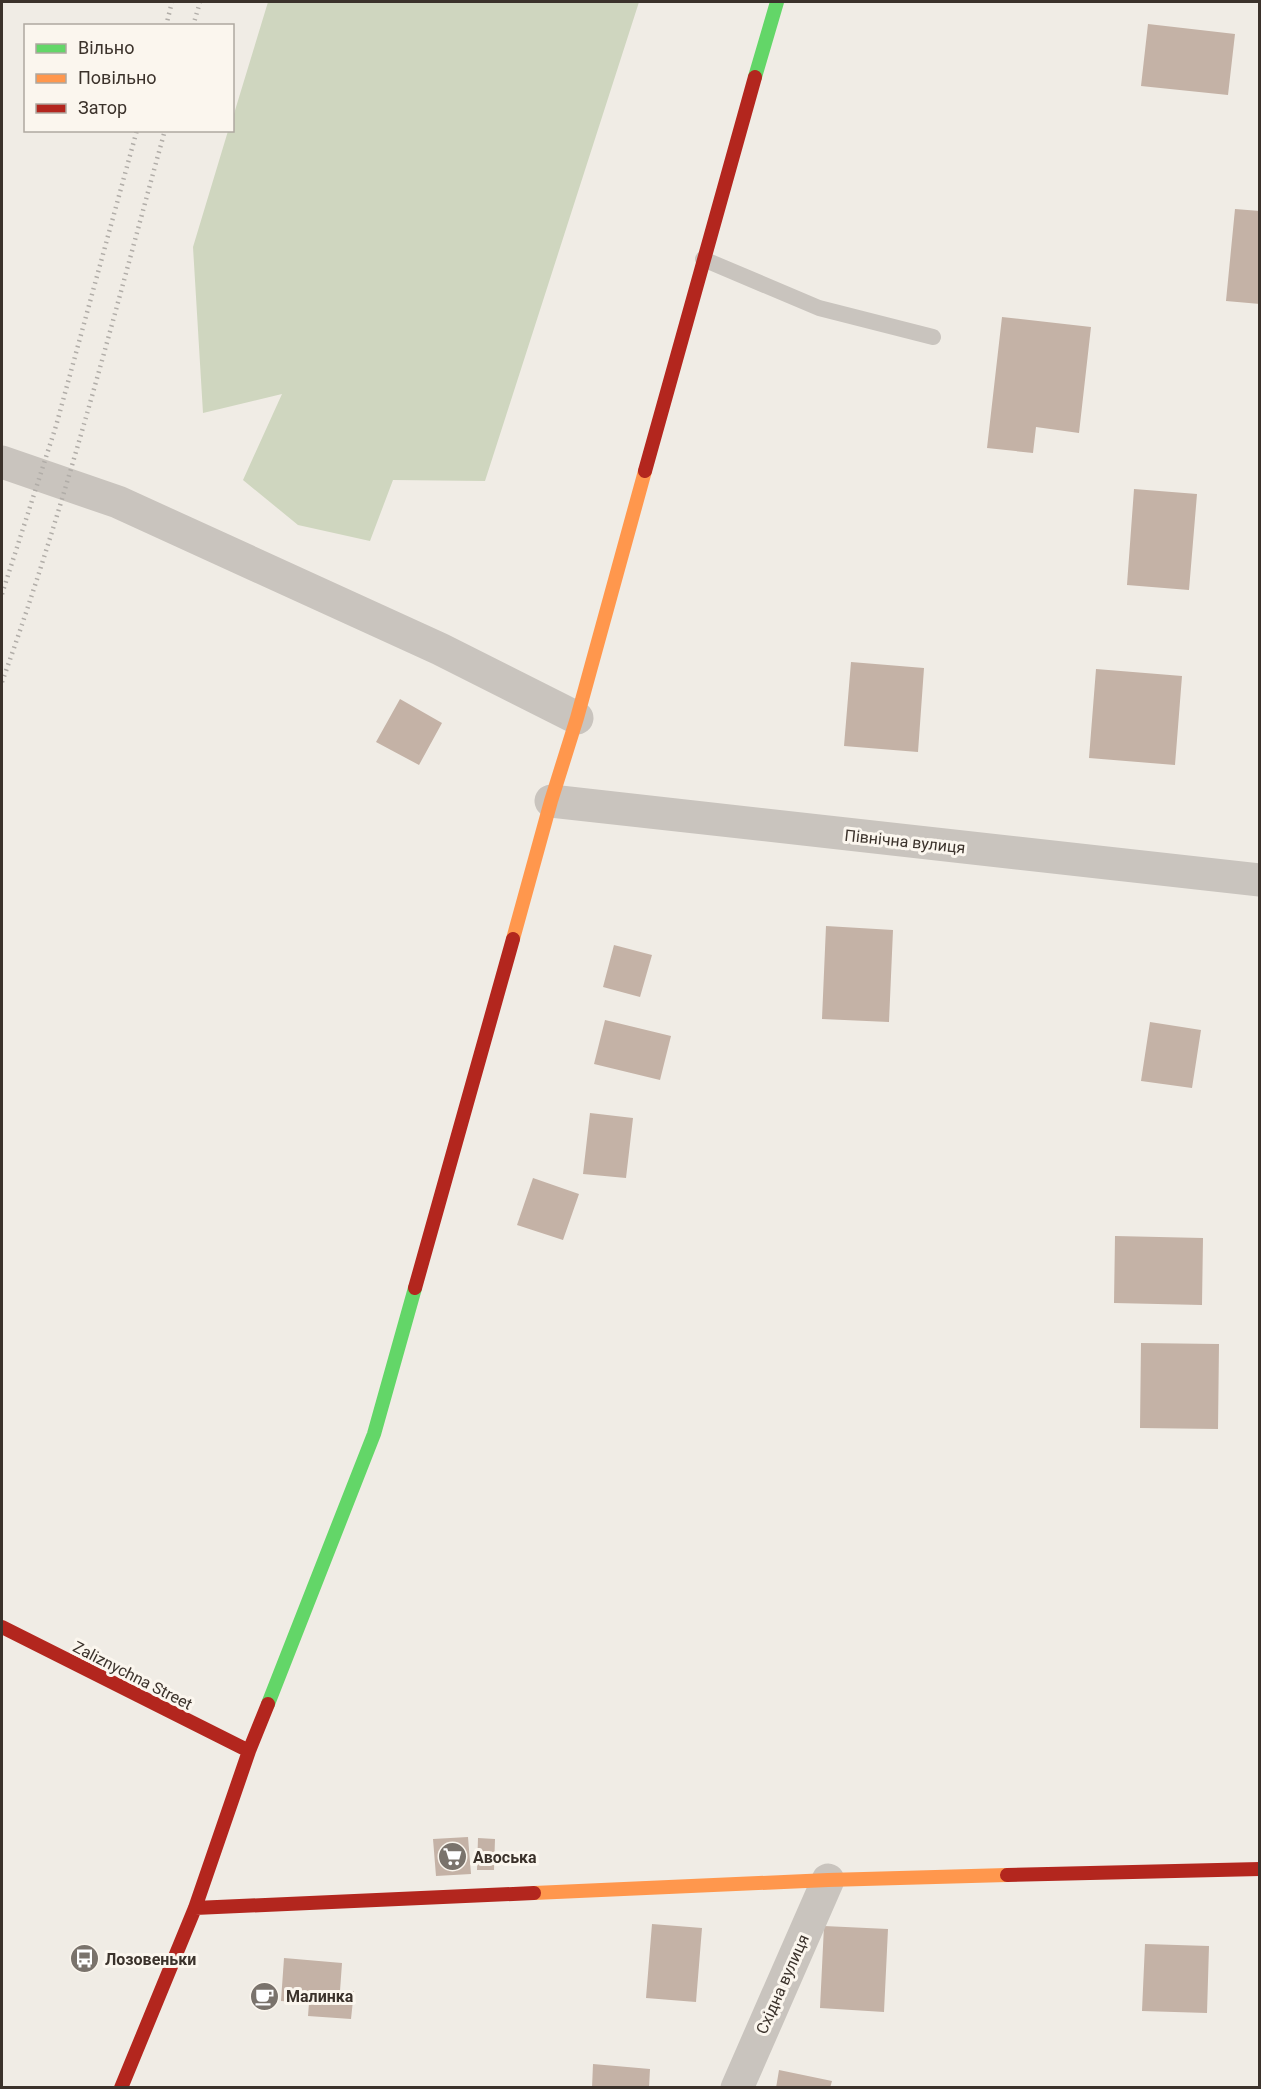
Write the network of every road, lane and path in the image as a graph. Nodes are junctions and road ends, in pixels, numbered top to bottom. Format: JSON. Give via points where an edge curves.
{"nodes":[{"id":1,"x":777,"y":2,"type":"edge"},
{"id":2,"x":703,"y":259,"type":"junction"},
{"id":3,"x":933,"y":337,"type":"dead end"},
{"id":4,"x":2,"y":462,"type":"edge"},
{"id":5,"x":577,"y":718,"type":"junction"},
{"id":6,"x":551,"y":801,"type":"junction"},
{"id":7,"x":1260,"y":880,"type":"edge"},
{"id":8,"x":2,"y":1628,"type":"edge"},
{"id":9,"x":249,"y":1752,"type":"junction"},
{"id":10,"x":1260,"y":1869,"type":"edge"},
{"id":11,"x":828,"y":1880,"type":"junction"},
{"id":12,"x":195,"y":1908,"type":"junction"},
{"id":13,"x":121,"y":2088,"type":"edge"},
{"id":14,"x":736,"y":2088,"type":"edge"}],
"edges":[{"from":1,"to":2,"type":"main road"},
{"from":2,"to":3,"type":"lane","via":[[819,308]]},
{"from":2,"to":5,"type":"main road"},
{"from":4,"to":5,"type":"street","via":[[117,502],[430,644]]},
{"from":5,"to":6,"type":"main road"},
{"from":6,"to":7,"type":"street","name":"Північна вулиця"},
{"from":6,"to":9,"type":"main road","via":[[374,1434]]},
{"from":8,"to":9,"type":"main road","name":"Zaliznychna Street"},
{"from":9,"to":12,"type":"main road"},
{"from":10,"to":11,"type":"main road"},
{"from":11,"to":12,"type":"main road"},
{"from":11,"to":14,"type":"street","name":"Східна вулиця"},
{"from":12,"to":13,"type":"main road"}]}
